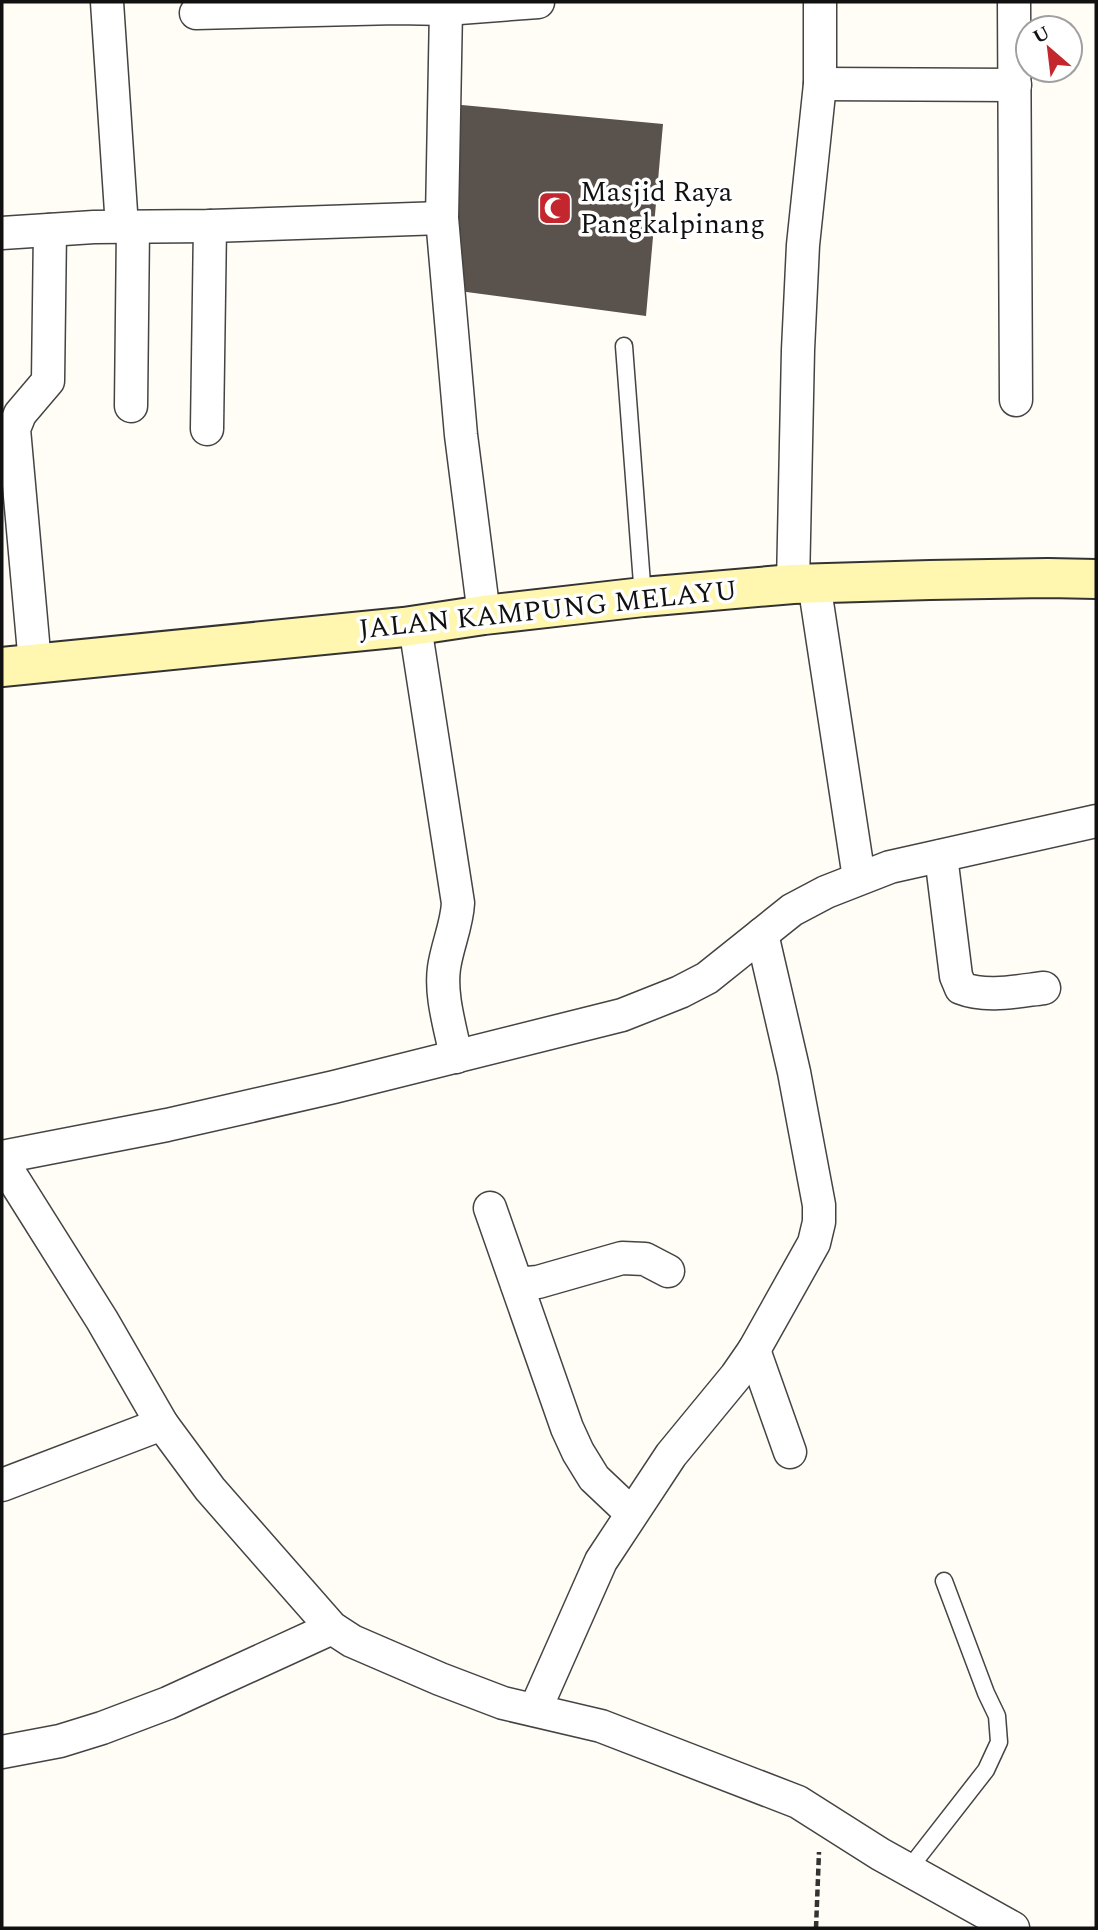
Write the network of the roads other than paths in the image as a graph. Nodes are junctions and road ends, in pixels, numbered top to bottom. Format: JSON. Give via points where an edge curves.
{"nodes":[{"id":1,"x":107,"y":2,"type":"edge"},
{"id":2,"x":538,"y":2,"type":"edge"},
{"id":3,"x":820,"y":2,"type":"edge"},
{"id":4,"x":1014,"y":2,"type":"edge"},
{"id":5,"x":446,"y":9,"type":"junction"},
{"id":6,"x":196,"y":13,"type":"dead end"},
{"id":7,"x":820,"y":84,"type":"junction"},
{"id":8,"x":1014,"y":85,"type":"junction"},
{"id":9,"x":442,"y":218,"type":"junction"},
{"id":10,"x":210,"y":226,"type":"junction"},
{"id":11,"x":128,"y":227,"type":"junction"},
{"id":12,"x":50,"y":230,"type":"junction"},
{"id":13,"x":2,"y":233,"type":"edge"},
{"id":14,"x":624,"y":346,"type":"dead end"},
{"id":15,"x":1016,"y":400,"type":"dead end"},
{"id":16,"x":131,"y":406,"type":"dead end"},
{"id":17,"x":206,"y":429,"type":"dead end"},
{"id":18,"x":1096,"y":579,"type":"edge"},
{"id":19,"x":804,"y":584,"type":"junction"},
{"id":20,"x":643,"y":597,"type":"junction"},
{"id":21,"x":484,"y":615,"type":"junction"},
{"id":22,"x":415,"y":626,"type":"junction"},
{"id":23,"x":18,"y":666,"type":"edge"},
{"id":24,"x":1096,"y":821,"type":"edge"},
{"id":25,"x":941,"y":856,"type":"junction"},
{"id":26,"x":859,"y":878,"type":"junction"},
{"id":27,"x":762,"y":934,"type":"junction"},
{"id":28,"x":1044,"y":988,"type":"dead end"},
{"id":29,"x":456,"y":1057,"type":"junction"},
{"id":30,"x":2,"y":1159,"type":"edge"},
{"id":31,"x":490,"y":1208,"type":"dead end"},
{"id":32,"x":668,"y":1272,"type":"dead end"},
{"id":33,"x":517,"y":1284,"type":"junction"},
{"id":34,"x":754,"y":1350,"type":"junction"},
{"id":35,"x":162,"y":1424,"type":"junction"},
{"id":36,"x":790,"y":1452,"type":"dead end"},
{"id":37,"x":2,"y":1485,"type":"edge"},
{"id":38,"x":631,"y":1513,"type":"junction"},
{"id":39,"x":944,"y":1581,"type":"dead end"},
{"id":40,"x":332,"y":1628,"type":"junction"},
{"id":41,"x":535,"y":1710,"type":"junction"},
{"id":42,"x":2,"y":1752,"type":"edge"},
{"id":43,"x":908,"y":1870,"type":"junction"},
{"id":44,"x":1013,"y":1928,"type":"edge"}],
"edges":[{"from":1,"to":11,"type":"street"},
{"from":2,"to":5,"type":"street"},
{"from":3,"to":7,"type":"street"},
{"from":4,"to":8,"type":"street"},
{"from":5,"to":6,"type":"street"},
{"from":5,"to":9,"type":"street"},
{"from":7,"to":8,"type":"street"},
{"from":7,"to":19,"type":"street","via":[[803,245],[798,350]]},
{"from":8,"to":15,"type":"street"},
{"from":9,"to":10,"type":"street"},
{"from":9,"to":21,"type":"street","via":[[461,435]]},
{"from":10,"to":11,"type":"street"},
{"from":10,"to":17,"type":"street"},
{"from":11,"to":12,"type":"street"},
{"from":11,"to":16,"type":"street"},
{"from":12,"to":13,"type":"street"},
{"from":12,"to":23,"type":"street","via":[[48,381],[13,429]]},
{"from":14,"to":20,"type":"lane"},
{"from":18,"to":19,"type":"main road","name":"JALAN KAMPUNG MELAYU"},
{"from":19,"to":20,"type":"main road","name":"JALAN KAMPUNG MELAYU"},
{"from":19,"to":26,"type":"street"},
{"from":20,"to":21,"type":"main road","name":"JALAN KAMPUNG MELAYU"},
{"from":21,"to":22,"type":"main road","name":"JALAN KAMPUNG MELAYU"},
{"from":22,"to":23,"type":"main road","name":"JALAN KAMPUNG MELAYU"},
{"from":22,"to":29,"type":"street","via":[[458,903],[443,990]]},
{"from":24,"to":25,"type":"street"},
{"from":25,"to":26,"type":"street"},
{"from":25,"to":28,"type":"street","via":[[961,988],[984,993]]},
{"from":26,"to":27,"type":"street","via":[[792,910]]},
{"from":27,"to":29,"type":"street","via":[[707,978],[669,997],[622,1015]]},
{"from":27,"to":34,"type":"street","via":[[794,1072],[819,1214],[814,1243]]},
{"from":29,"to":30,"type":"street"},
{"from":30,"to":35,"type":"street"},
{"from":31,"to":33,"type":"street"},
{"from":32,"to":33,"type":"street","via":[[645,1259],[622,1258]]},
{"from":33,"to":38,"type":"street","via":[[578,1452],[594,1478]]},
{"from":34,"to":36,"type":"street"},
{"from":34,"to":38,"type":"street"},
{"from":35,"to":37,"type":"street"},
{"from":35,"to":40,"type":"street","via":[[211,1489]]},
{"from":38,"to":41,"type":"street","via":[[601,1561]]},
{"from":39,"to":43,"type":"lane","via":[[997,1716],[999,1742],[986,1770]]},
{"from":40,"to":41,"type":"street","via":[[440,1679]]},
{"from":40,"to":42,"type":"street","via":[[113,1724],[60,1741]]},
{"from":41,"to":43,"type":"street","via":[[601,1726],[798,1802]]},
{"from":43,"to":44,"type":"street"}]}
